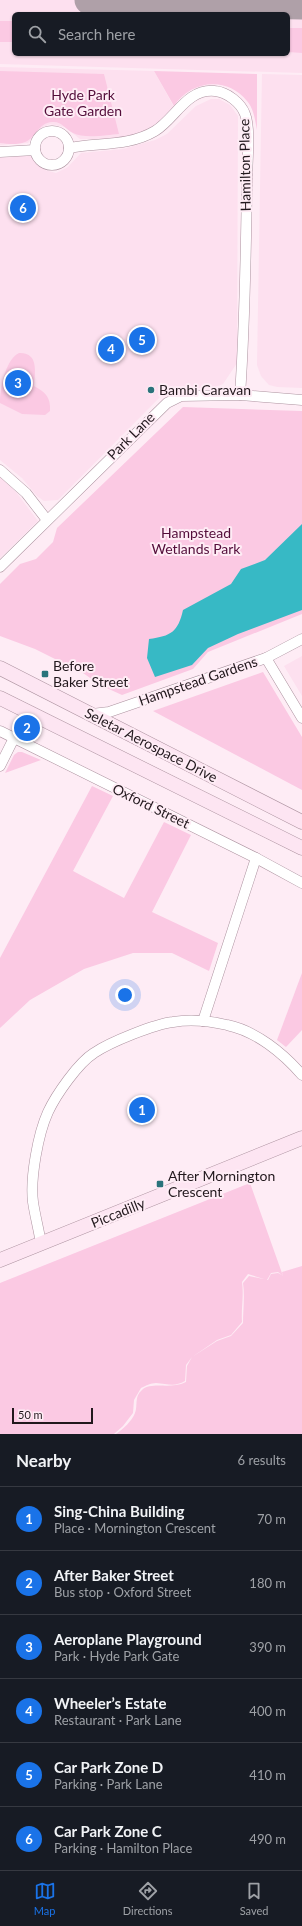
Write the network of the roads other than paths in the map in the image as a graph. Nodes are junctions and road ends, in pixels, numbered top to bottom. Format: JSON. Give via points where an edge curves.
{"nodes":[{"id":1,"x":69,"y":148,"type":"junction"},
{"id":2,"x":35,"y":150,"type":"junction"},
{"id":3,"x":0,"y":152,"type":"edge"},
{"id":4,"x":240,"y":395,"type":"junction"},
{"id":5,"x":302,"y":400,"type":"edge"},
{"id":6,"x":0,"y":470,"type":"edge"},
{"id":7,"x":47,"y":520,"type":"junction"},
{"id":8,"x":0,"y":567,"type":"edge"},
{"id":9,"x":302,"y":639,"type":"edge"},
{"id":10,"x":266,"y":658,"type":"junction"},
{"id":11,"x":0,"y":668,"type":"edge"},
{"id":12,"x":0,"y":698,"type":"edge"},
{"id":13,"x":91,"y":714,"type":"junction"},
{"id":14,"x":302,"y":718,"type":"edge"},
{"id":15,"x":0,"y":731,"type":"edge"},
{"id":16,"x":14,"y":738,"type":"junction"},
{"id":17,"x":0,"y":766,"type":"edge"},
{"id":18,"x":302,"y":822,"type":"edge"},
{"id":19,"x":302,"y":848,"type":"edge"},
{"id":20,"x":256,"y":858,"type":"junction"},
{"id":21,"x":302,"y":883,"type":"edge"},
{"id":22,"x":202,"y":1021,"type":"junction"},
{"id":23,"x":302,"y":1075,"type":"edge"},
{"id":24,"x":302,"y":1138,"type":"edge"},
{"id":25,"x":41,"y":1244,"type":"junction"},
{"id":26,"x":0,"y":1260,"type":"edge"}],
"edges":[{"from":1,"to":2,"type":"street","via":[[66,158],[52,166],[40,161]]},
{"from":1,"to":2,"type":"street","via":[[66,137],[51,131],[40,135]]},
{"from":1,"to":4,"type":"street","name":"Hamilton Place","via":[[126,142],[144,137],[161,127],[190,97],[206,91],[216,91],[239,104],[245,114],[247,125],[244,335]]},
{"from":2,"to":3,"type":"street"},
{"from":4,"to":5,"type":"street","name":"Park Lane"},
{"from":4,"to":7,"type":"street","name":"Park Lane","via":[[181,396],[162,407]]},
{"from":6,"to":7,"type":"street","via":[[26,493]]},
{"from":7,"to":8,"type":"street","name":"Park Lane"},
{"from":9,"to":10,"type":"street","name":"Hampstead Gardens"},
{"from":10,"to":13,"type":"street","name":"Hampstead Gardens","via":[[109,712]]},
{"from":10,"to":14,"type":"street"},
{"from":11,"to":13,"type":"street","name":"Seletar Aerospace Drive"},
{"from":12,"to":19,"type":"street","name":"Seletar Aerospace Drive"},
{"from":13,"to":18,"type":"street","name":"Seletar Aerospace Drive"},
{"from":15,"to":16,"type":"street","name":"Oxford Street"},
{"from":16,"to":17,"type":"street"},
{"from":16,"to":20,"type":"street","name":"Oxford Street"},
{"from":20,"to":21,"type":"street","name":"Oxford Street"},
{"from":20,"to":22,"type":"street"},
{"from":22,"to":23,"type":"street","via":[[228,1025],[255,1036],[290,1062]]},
{"from":22,"to":25,"type":"street","via":[[172,1022],[129,1036],[93,1053],[68,1079],[48,1112],[38,1144],[33,1200]]},
{"from":24,"to":25,"type":"street","name":"Piccadilly"},
{"from":25,"to":26,"type":"street","name":"Piccadilly"}]}
